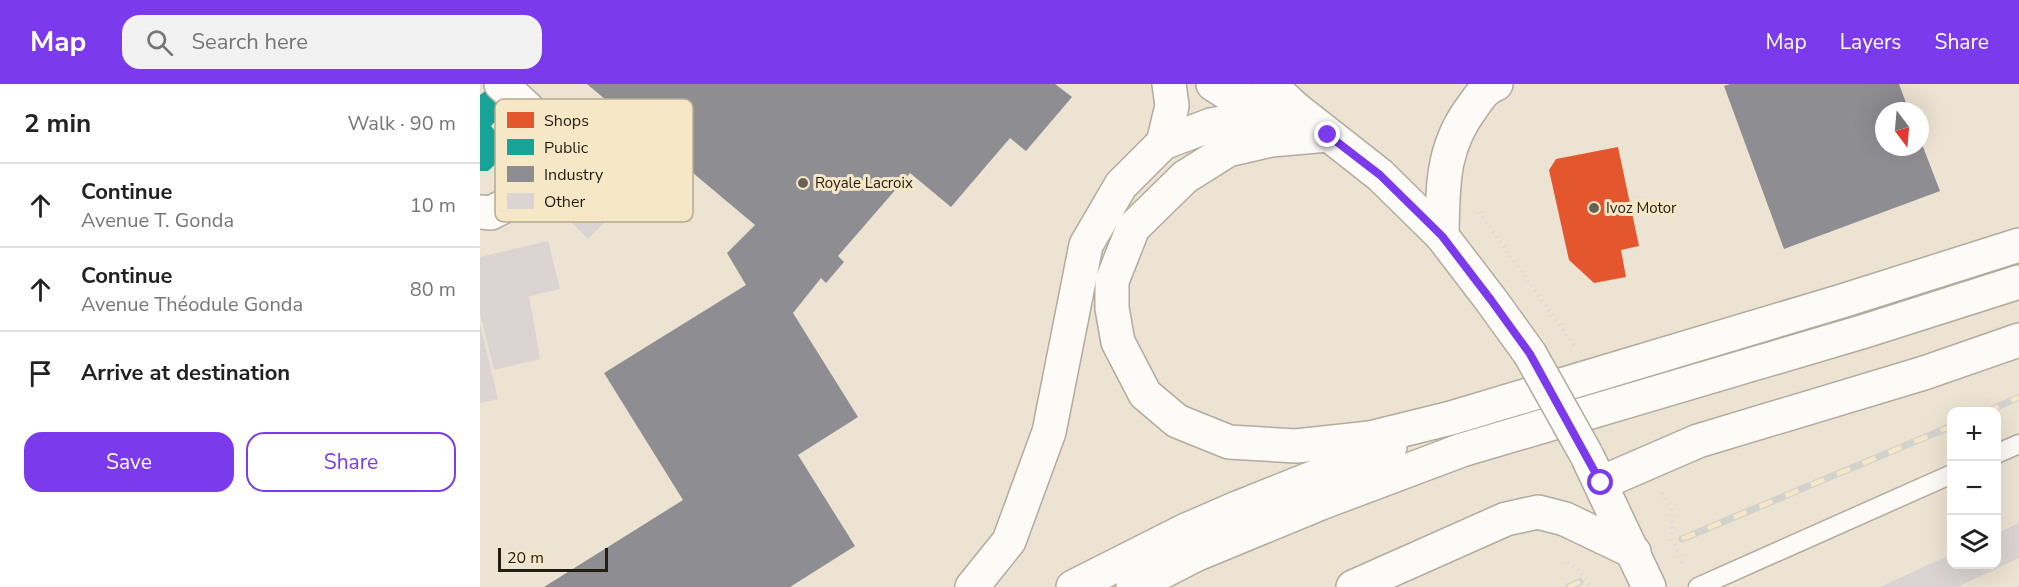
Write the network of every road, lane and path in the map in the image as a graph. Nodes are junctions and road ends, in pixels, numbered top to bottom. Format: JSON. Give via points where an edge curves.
{"nodes":[{"id":1,"x":501,"y":84,"type":"edge"},
{"id":2,"x":1169,"y":84,"type":"edge"},
{"id":3,"x":1213,"y":84,"type":"edge"},
{"id":4,"x":1269,"y":84,"type":"edge"},
{"id":5,"x":1491,"y":86,"type":"edge"},
{"id":6,"x":517,"y":99,"type":"edge"},
{"id":7,"x":1296,"y":109,"type":"junction"},
{"id":8,"x":1328,"y":135,"type":"junction"},
{"id":9,"x":1163,"y":142,"type":"junction"},
{"id":10,"x":495,"y":211,"type":"edge"},
{"id":11,"x":480,"y":212,"type":"edge"},
{"id":12,"x":1442,"y":236,"type":"junction"},
{"id":13,"x":2019,"y":244,"type":"edge"},
{"id":14,"x":2019,"y":282,"type":"edge"},
{"id":15,"x":2019,"y":340,"type":"edge"},
{"id":16,"x":1451,"y":418,"type":"junction"},
{"id":17,"x":2019,"y":444,"type":"edge"},
{"id":18,"x":2001,"y":452,"type":"edge"},
{"id":19,"x":1947,"y":476,"type":"edge"},
{"id":20,"x":1601,"y":483,"type":"junction"},
{"id":21,"x":1634,"y":552,"type":"junction"},
{"id":22,"x":972,"y":587,"type":"edge"},
{"id":23,"x":1073,"y":587,"type":"edge"},
{"id":24,"x":1133,"y":587,"type":"edge"},
{"id":25,"x":1353,"y":587,"type":"edge"},
{"id":26,"x":1649,"y":587,"type":"edge"},
{"id":27,"x":1698,"y":587,"type":"edge"}],
"edges":[{"from":1,"to":6,"type":"main road"},
{"from":2,"to":9,"type":"main road","via":[[1172,106]]},
{"from":3,"to":7,"type":"main road","via":[[1235,98]]},
{"from":4,"to":7,"type":"main road"},
{"from":5,"to":12,"type":"main road","via":[[1463,119],[1447,157]]},
{"from":7,"to":8,"type":"main road"},
{"from":7,"to":9,"type":"main road","via":[[1211,125]]},
{"from":8,"to":12,"type":"main road","via":[[1380,175]]},
{"from":8,"to":16,"type":"main road","via":[[1271,140],[1228,150],[1185,177],[1133,228],[1112,281],[1118,342],[1145,394],[1177,421],[1229,442],[1296,446],[1370,438]]},
{"from":9,"to":22,"type":"main road","via":[[1120,185],[1086,244],[1049,432],[1009,541]]},
{"from":10,"to":11,"type":"main road"},
{"from":12,"to":20,"type":"main road","bridge":true,"via":[[1530,354]]},
{"from":13,"to":16,"type":"main road"},
{"from":14,"to":24,"type":"main road","via":[[1462,450],[1195,555]]},
{"from":15,"to":20,"type":"main road","via":[[1698,441]]},
{"from":16,"to":23,"type":"main road","via":[[1194,526]]},
{"from":17,"to":18,"type":"lane"},
{"from":19,"to":27,"type":"lane"},
{"from":20,"to":21,"type":"main road"},
{"from":21,"to":25,"type":"main road","via":[[1565,519],[1538,512],[1506,519]]},
{"from":21,"to":26,"type":"main road"}]}
